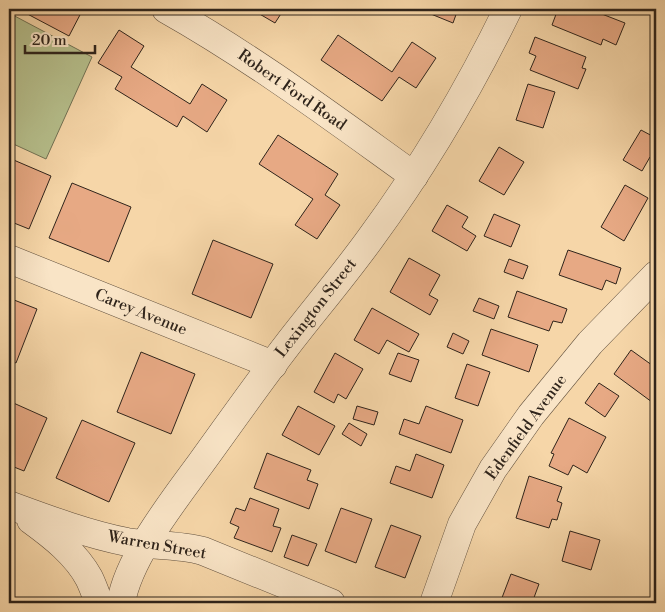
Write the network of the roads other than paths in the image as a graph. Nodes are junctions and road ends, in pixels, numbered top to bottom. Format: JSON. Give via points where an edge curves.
{"nodes":[{"id":1,"x":166,"y":9,"type":"edge"},
{"id":2,"x":508,"y":9,"type":"edge"},
{"id":3,"x":414,"y":176,"type":"junction"},
{"id":4,"x":9,"y":259,"type":"edge"},
{"id":5,"x":656,"y":275,"type":"edge"},
{"id":6,"x":272,"y":365,"type":"junction"},
{"id":7,"x":9,"y":505,"type":"edge"},
{"id":8,"x":146,"y":544,"type":"junction"},
{"id":9,"x":99,"y":603,"type":"edge"},
{"id":10,"x":121,"y":603,"type":"edge"},
{"id":11,"x":331,"y":603,"type":"edge"},
{"id":12,"x":434,"y":603,"type":"edge"}],
"edges":[{"from":1,"to":3,"type":"street","name":"Robert Ford Road","via":[[206,31]]},
{"from":2,"to":3,"type":"street","name":"Lexington Street","via":[[462,96]]},
{"from":3,"to":6,"type":"street","name":"Lexington Street"},
{"from":4,"to":6,"type":"street","name":"Carey Avenue"},
{"from":5,"to":12,"type":"street","name":"Edenfield Avenue","via":[[584,351],[531,415],[493,469],[462,524]]},
{"from":6,"to":8,"type":"street","name":"Lexington Street"},
{"from":7,"to":8,"type":"street","name":"Warren Street","via":[[109,538]]},
{"from":7,"to":9,"type":"street","via":[[66,549],[89,578]]},
{"from":8,"to":10,"type":"street","name":"Lexington Street","via":[[126,581]]},
{"from":8,"to":11,"type":"street","name":"Warren Street","via":[[183,546],[203,552]]}]}
